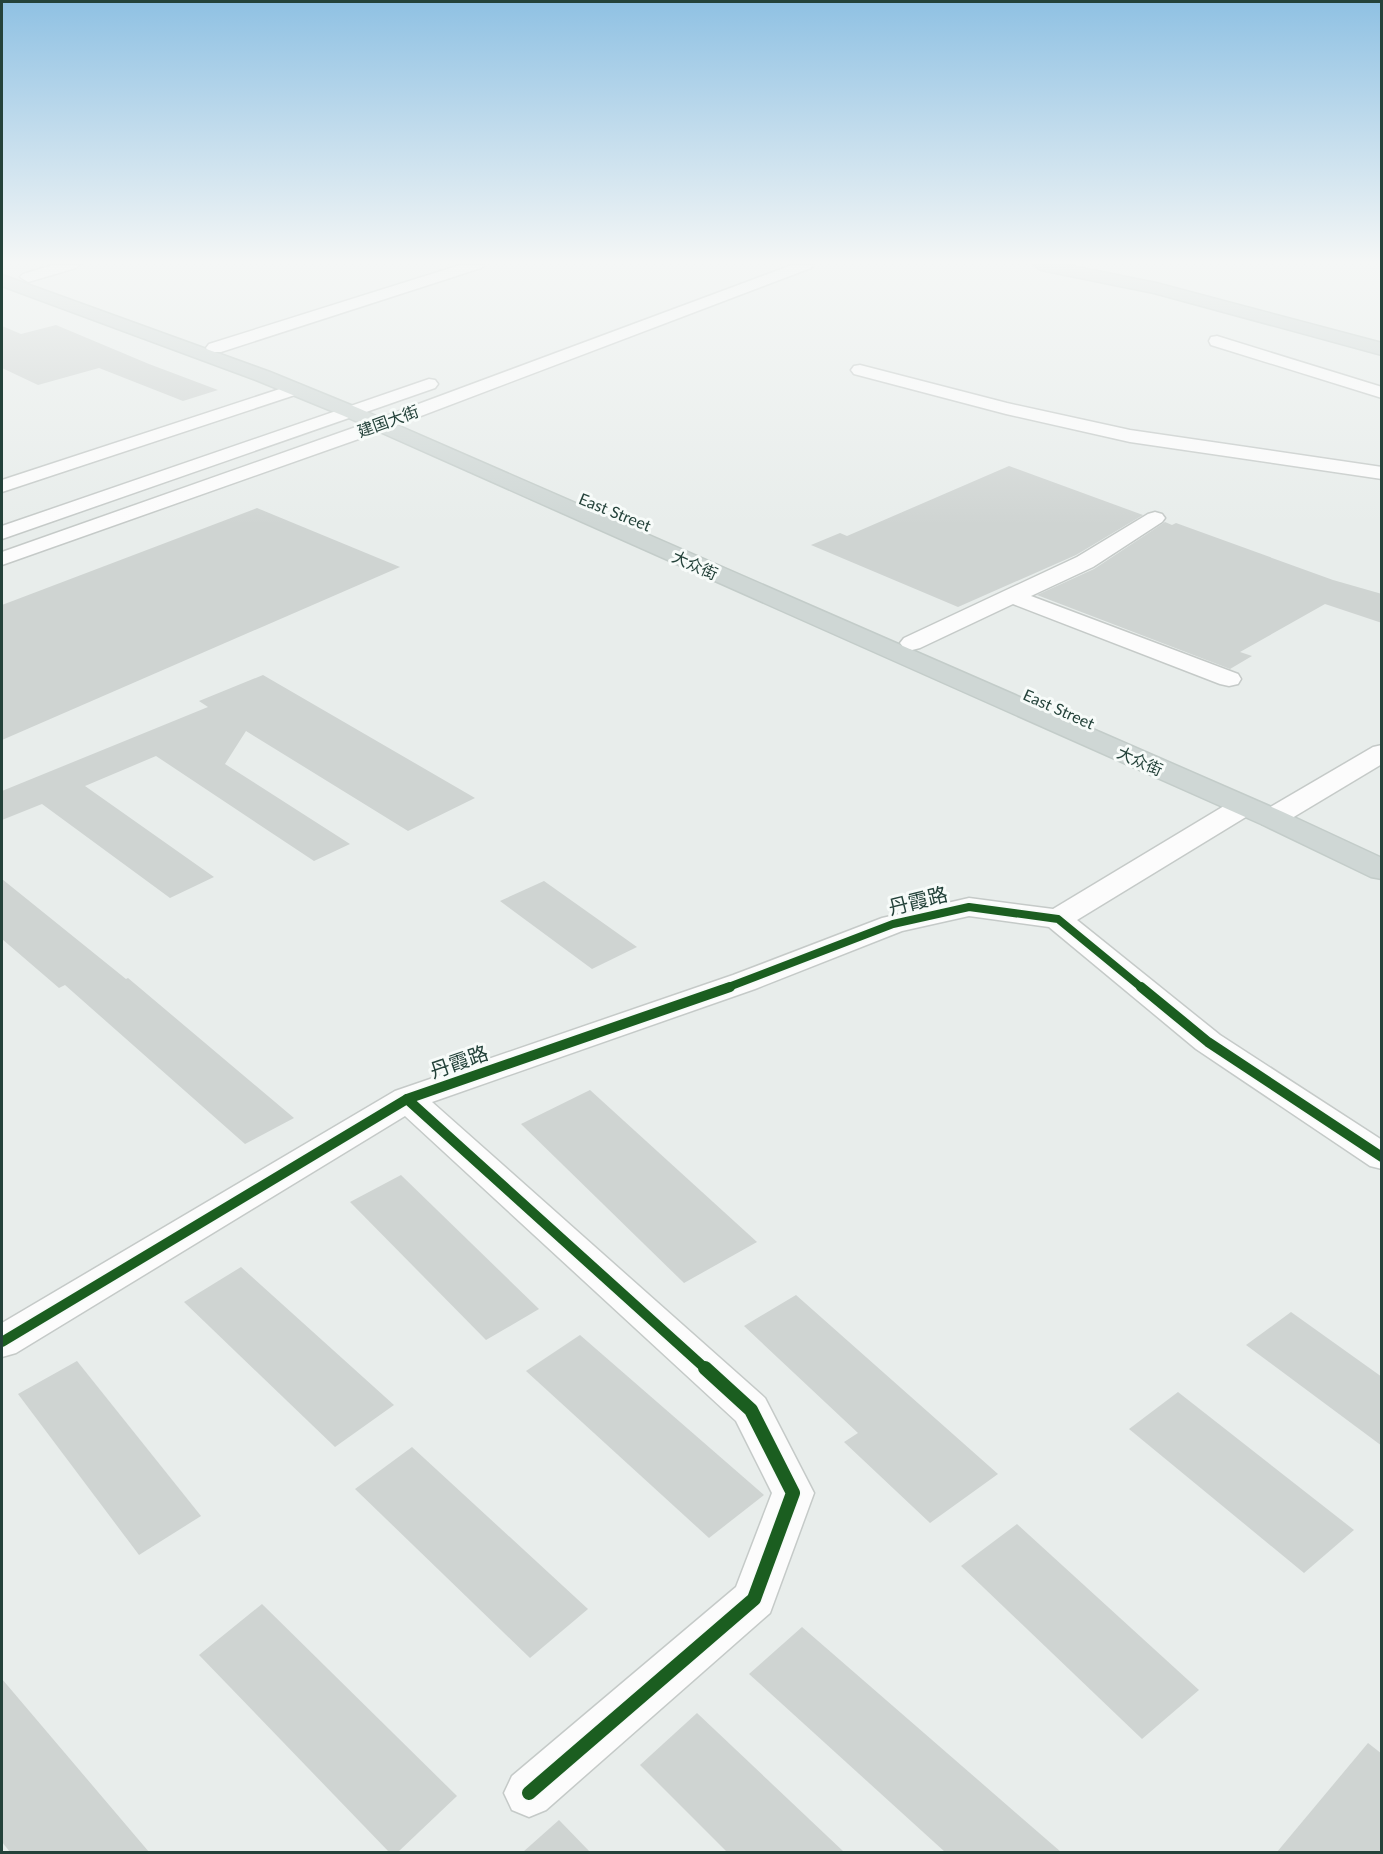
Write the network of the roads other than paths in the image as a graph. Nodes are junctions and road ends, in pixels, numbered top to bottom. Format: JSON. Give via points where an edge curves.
{"nodes":[{"id":1,"x":194,"y":352,"type":"edge"},
{"id":2,"x":223,"y":352,"type":"edge"},
{"id":3,"x":557,"y":352,"type":"edge"},
{"id":4,"x":1250,"y":352,"type":"edge"},
{"id":5,"x":860,"y":370,"type":"dead end"},
{"id":6,"x":447,"y":378,"type":"dead end"},
{"id":7,"x":295,"y":389,"type":"junction"},
{"id":8,"x":1382,"y":393,"type":"edge"},
{"id":9,"x":371,"y":416,"type":"junction"},
{"id":10,"x":1382,"y":473,"type":"edge"},
{"id":11,"x":2,"y":486,"type":"edge"},
{"id":12,"x":1155,"y":518,"type":"dead end"},
{"id":13,"x":2,"y":533,"type":"edge"},
{"id":14,"x":2,"y":559,"type":"edge"},
{"id":15,"x":1011,"y":597,"type":"junction"},
{"id":16,"x":912,"y":643,"type":"junction"},
{"id":17,"x":1229,"y":679,"type":"dead end"},
{"id":18,"x":1382,"y":753,"type":"edge"},
{"id":19,"x":1244,"y":806,"type":"junction"},
{"id":20,"x":1278,"y":815,"type":"junction"},
{"id":21,"x":1382,"y":856,"type":"edge"},
{"id":22,"x":1382,"y":870,"type":"edge"},
{"id":23,"x":1058,"y":919,"type":"junction"},
{"id":24,"x":407,"y":1099,"type":"junction"},
{"id":25,"x":1382,"y":1157,"type":"edge"},
{"id":26,"x":2,"y":1342,"type":"edge"},
{"id":27,"x":530,"y":1793,"type":"dead end"}],
"edges":[{"from":1,"to":7,"type":"main road","name":"大众街"},
{"from":2,"to":9,"type":"main road","name":"East Street"},
{"from":3,"to":9,"type":"street","name":"建国大街"},
{"from":4,"to":8,"type":"street"},
{"from":5,"to":10,"type":"street","via":[[1095,429],[1173,444]]},
{"from":6,"to":9,"type":"street","name":"建国大街"},
{"from":7,"to":9,"type":"main road","name":"大众街"},
{"from":7,"to":11,"type":"street"},
{"from":9,"to":13,"type":"street","name":"建国大街"},
{"from":9,"to":14,"type":"street","name":"建国大街"},
{"from":9,"to":16,"type":"main road","name":"East Street","via":[[689,542]]},
{"from":9,"to":19,"type":"main road","name":"大众街"},
{"from":12,"to":15,"type":"street","via":[[1085,562]]},
{"from":15,"to":16,"type":"street"},
{"from":15,"to":17,"type":"street"},
{"from":16,"to":20,"type":"main road","name":"East Street"},
{"from":18,"to":20,"type":"street"},
{"from":19,"to":20,"type":"main road","name":"大众街"},
{"from":19,"to":23,"type":"street"},
{"from":20,"to":21,"type":"main road","name":"East Street"},
{"from":20,"to":22,"type":"main road","name":"大众街"},
{"from":23,"to":24,"type":"street","name":"丹霞路","via":[[969,907],[892,924],[744,982]]},
{"from":23,"to":25,"type":"street","via":[[1208,1042]]},
{"from":24,"to":26,"type":"street","name":"丹霞路"},
{"from":24,"to":27,"type":"street","via":[[751,1410],[793,1493],[754,1599]]}]}
